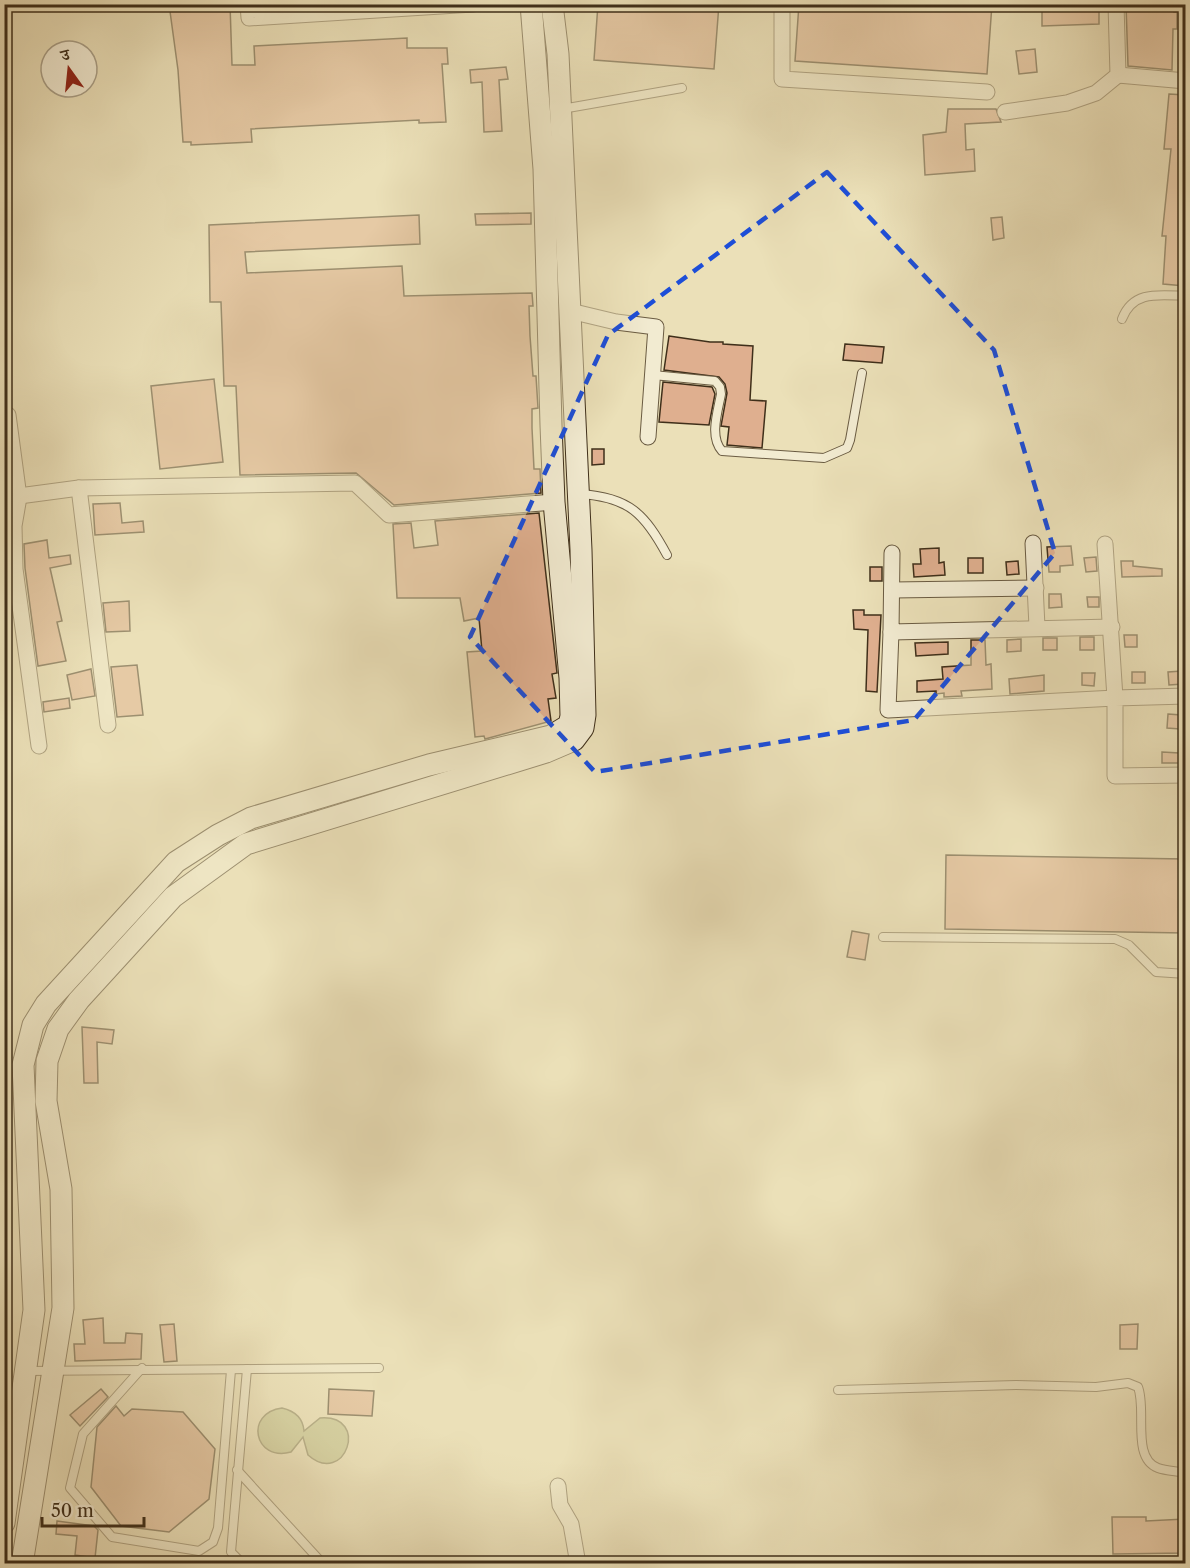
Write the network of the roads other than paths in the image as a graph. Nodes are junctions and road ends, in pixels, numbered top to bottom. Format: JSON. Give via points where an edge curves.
{"nodes":[{"id":1,"x":248,"y":4,"type":"edge"},
{"id":2,"x":473,"y":4,"type":"edge"},
{"id":3,"x":531,"y":4,"type":"edge"},
{"id":4,"x":552,"y":4,"type":"edge"},
{"id":5,"x":782,"y":4,"type":"edge"},
{"id":6,"x":1116,"y":4,"type":"edge"},
{"id":7,"x":1118,"y":75,"type":"junction"},
{"id":8,"x":1185,"y":81,"type":"edge"},
{"id":9,"x":682,"y":88,"type":"dead end"},
{"id":10,"x":987,"y":92,"type":"dead end"},
{"id":11,"x":561,"y":109,"type":"junction"},
{"id":12,"x":1005,"y":112,"type":"dead end"},
{"id":13,"x":1185,"y":296,"type":"edge"},
{"id":14,"x":570,"y":311,"type":"junction"},
{"id":15,"x":1122,"y":319,"type":"dead end"},
{"id":16,"x":861,"y":373,"type":"dead end"},
{"id":17,"x":653,"y":375,"type":"junction"},
{"id":18,"x":8,"y":415,"type":"dead end"},
{"id":19,"x":575,"y":424,"type":"junction"},
{"id":20,"x":551,"y":425,"type":"junction"},
{"id":21,"x":648,"y":437,"type":"dead end"},
{"id":22,"x":79,"y":488,"type":"junction"},
{"id":23,"x":579,"y":494,"type":"junction"},
{"id":24,"x":12,"y":498,"type":"edge"},
{"id":25,"x":554,"y":502,"type":"junction"},
{"id":26,"x":1033,"y":543,"type":"dead end"},
{"id":27,"x":1105,"y":544,"type":"dead end"},
{"id":28,"x":892,"y":553,"type":"dead end"},
{"id":29,"x":667,"y":555,"type":"dead end"},
{"id":30,"x":1036,"y":588,"type":"junction"},
{"id":31,"x":893,"y":590,"type":"junction"},
{"id":32,"x":1037,"y":627,"type":"junction"},
{"id":33,"x":1112,"y":627,"type":"junction"},
{"id":34,"x":891,"y":632,"type":"junction"},
{"id":35,"x":1185,"y":696,"type":"edge"},
{"id":36,"x":1115,"y":698,"type":"junction"},
{"id":37,"x":108,"y":725,"type":"dead end"},
{"id":38,"x":39,"y":746,"type":"dead end"},
{"id":39,"x":1185,"y":775,"type":"edge"},
{"id":40,"x":884,"y":937,"type":"dead end"},
{"id":41,"x":1185,"y":974,"type":"edge"},
{"id":42,"x":142,"y":1368,"type":"junction"},
{"id":43,"x":379,"y":1368,"type":"dead end"},
{"id":44,"x":247,"y":1369,"type":"junction"},
{"id":45,"x":53,"y":1370,"type":"junction"},
{"id":46,"x":231,"y":1370,"type":"junction"},
{"id":47,"x":27,"y":1371,"type":"junction"},
{"id":48,"x":838,"y":1390,"type":"dead end"},
{"id":49,"x":237,"y":1470,"type":"junction"},
{"id":50,"x":1185,"y":1473,"type":"edge"},
{"id":51,"x":558,"y":1486,"type":"dead end"},
{"id":52,"x":4,"y":1523,"type":"edge"},
{"id":53,"x":22,"y":1562,"type":"edge"},
{"id":54,"x":55,"y":1563,"type":"edge"},
{"id":55,"x":243,"y":1563,"type":"edge"},
{"id":56,"x":323,"y":1563,"type":"edge"},
{"id":57,"x":578,"y":1563,"type":"edge"}],
"edges":[{"from":1,"to":2,"type":"street","via":[[249,18]]},
{"from":3,"to":20,"type":"street","via":[[544,169]]},
{"from":4,"to":11,"type":"street"},
{"from":5,"to":10,"type":"street","via":[[782,79]]},
{"from":6,"to":7,"type":"street"},
{"from":7,"to":8,"type":"street"},
{"from":7,"to":12,"type":"street","via":[[1096,93],[1067,103]]},
{"from":9,"to":11,"type":"lane"},
{"from":11,"to":14,"type":"street"},
{"from":13,"to":15,"type":"lane","via":[[1144,295],[1132,301]]},
{"from":14,"to":17,"type":"street","via":[[656,327]]},
{"from":14,"to":19,"type":"street"},
{"from":16,"to":17,"type":"lane","via":[[847,447],[824,458],[722,451],[715,436],[720,387],[715,381]]},
{"from":17,"to":21,"type":"street"},
{"from":18,"to":24,"type":"street"},
{"from":19,"to":20,"type":"street"},
{"from":19,"to":23,"type":"street"},
{"from":20,"to":25,"type":"street"},
{"from":22,"to":24,"type":"street"},
{"from":22,"to":25,"type":"street","via":[[355,483],[389,515]]},
{"from":22,"to":37,"type":"street"},
{"from":23,"to":29,"type":"lane","via":[[614,499],[631,507],[652,528]]},
{"from":23,"to":45,"type":"street","via":[[585,715],[583,728],[574,740],[507,765],[246,844],[173,897],[79,1000],[58,1029],[47,1061],[46,1101],[61,1190],[63,1308]]},
{"from":24,"to":38,"type":"street","via":[[15,570]]},
{"from":25,"to":47,"type":"street","via":[[570,678],[569,725],[552,736],[429,765],[251,818],[218,835],[176,862],[46,1004],[33,1025],[23,1065],[34,1310]]},
{"from":26,"to":30,"type":"street"},
{"from":27,"to":33,"type":"street"},
{"from":28,"to":31,"type":"street"},
{"from":30,"to":31,"type":"street"},
{"from":30,"to":32,"type":"street"},
{"from":31,"to":34,"type":"street"},
{"from":32,"to":33,"type":"street"},
{"from":32,"to":34,"type":"street"},
{"from":33,"to":36,"type":"street"},
{"from":34,"to":36,"type":"street","via":[[888,710]]},
{"from":35,"to":36,"type":"street"},
{"from":36,"to":39,"type":"street","via":[[1115,776]]},
{"from":40,"to":41,"type":"lane","via":[[1115,939],[1129,945],[1156,972]]},
{"from":42,"to":45,"type":"lane"},
{"from":42,"to":46,"type":"lane"},
{"from":42,"to":46,"type":"lane","via":[[83,1434],[70,1488],[111,1538],[200,1551],[213,1542],[218,1528]]},
{"from":43,"to":44,"type":"lane"},
{"from":44,"to":46,"type":"lane"},
{"from":44,"to":49,"type":"lane"},
{"from":45,"to":47,"type":"lane"},
{"from":45,"to":53,"type":"street"},
{"from":47,"to":52,"type":"street"},
{"from":48,"to":50,"type":"lane","via":[[1096,1387],[1128,1383],[1138,1387],[1142,1396],[1143,1453],[1147,1462],[1159,1469]]},
{"from":49,"to":55,"type":"lane","via":[[231,1552]]},
{"from":49,"to":56,"type":"lane"},
{"from":51,"to":57,"type":"street","via":[[560,1505],[571,1524]]},
{"from":53,"to":54,"type":"lane"}]}
